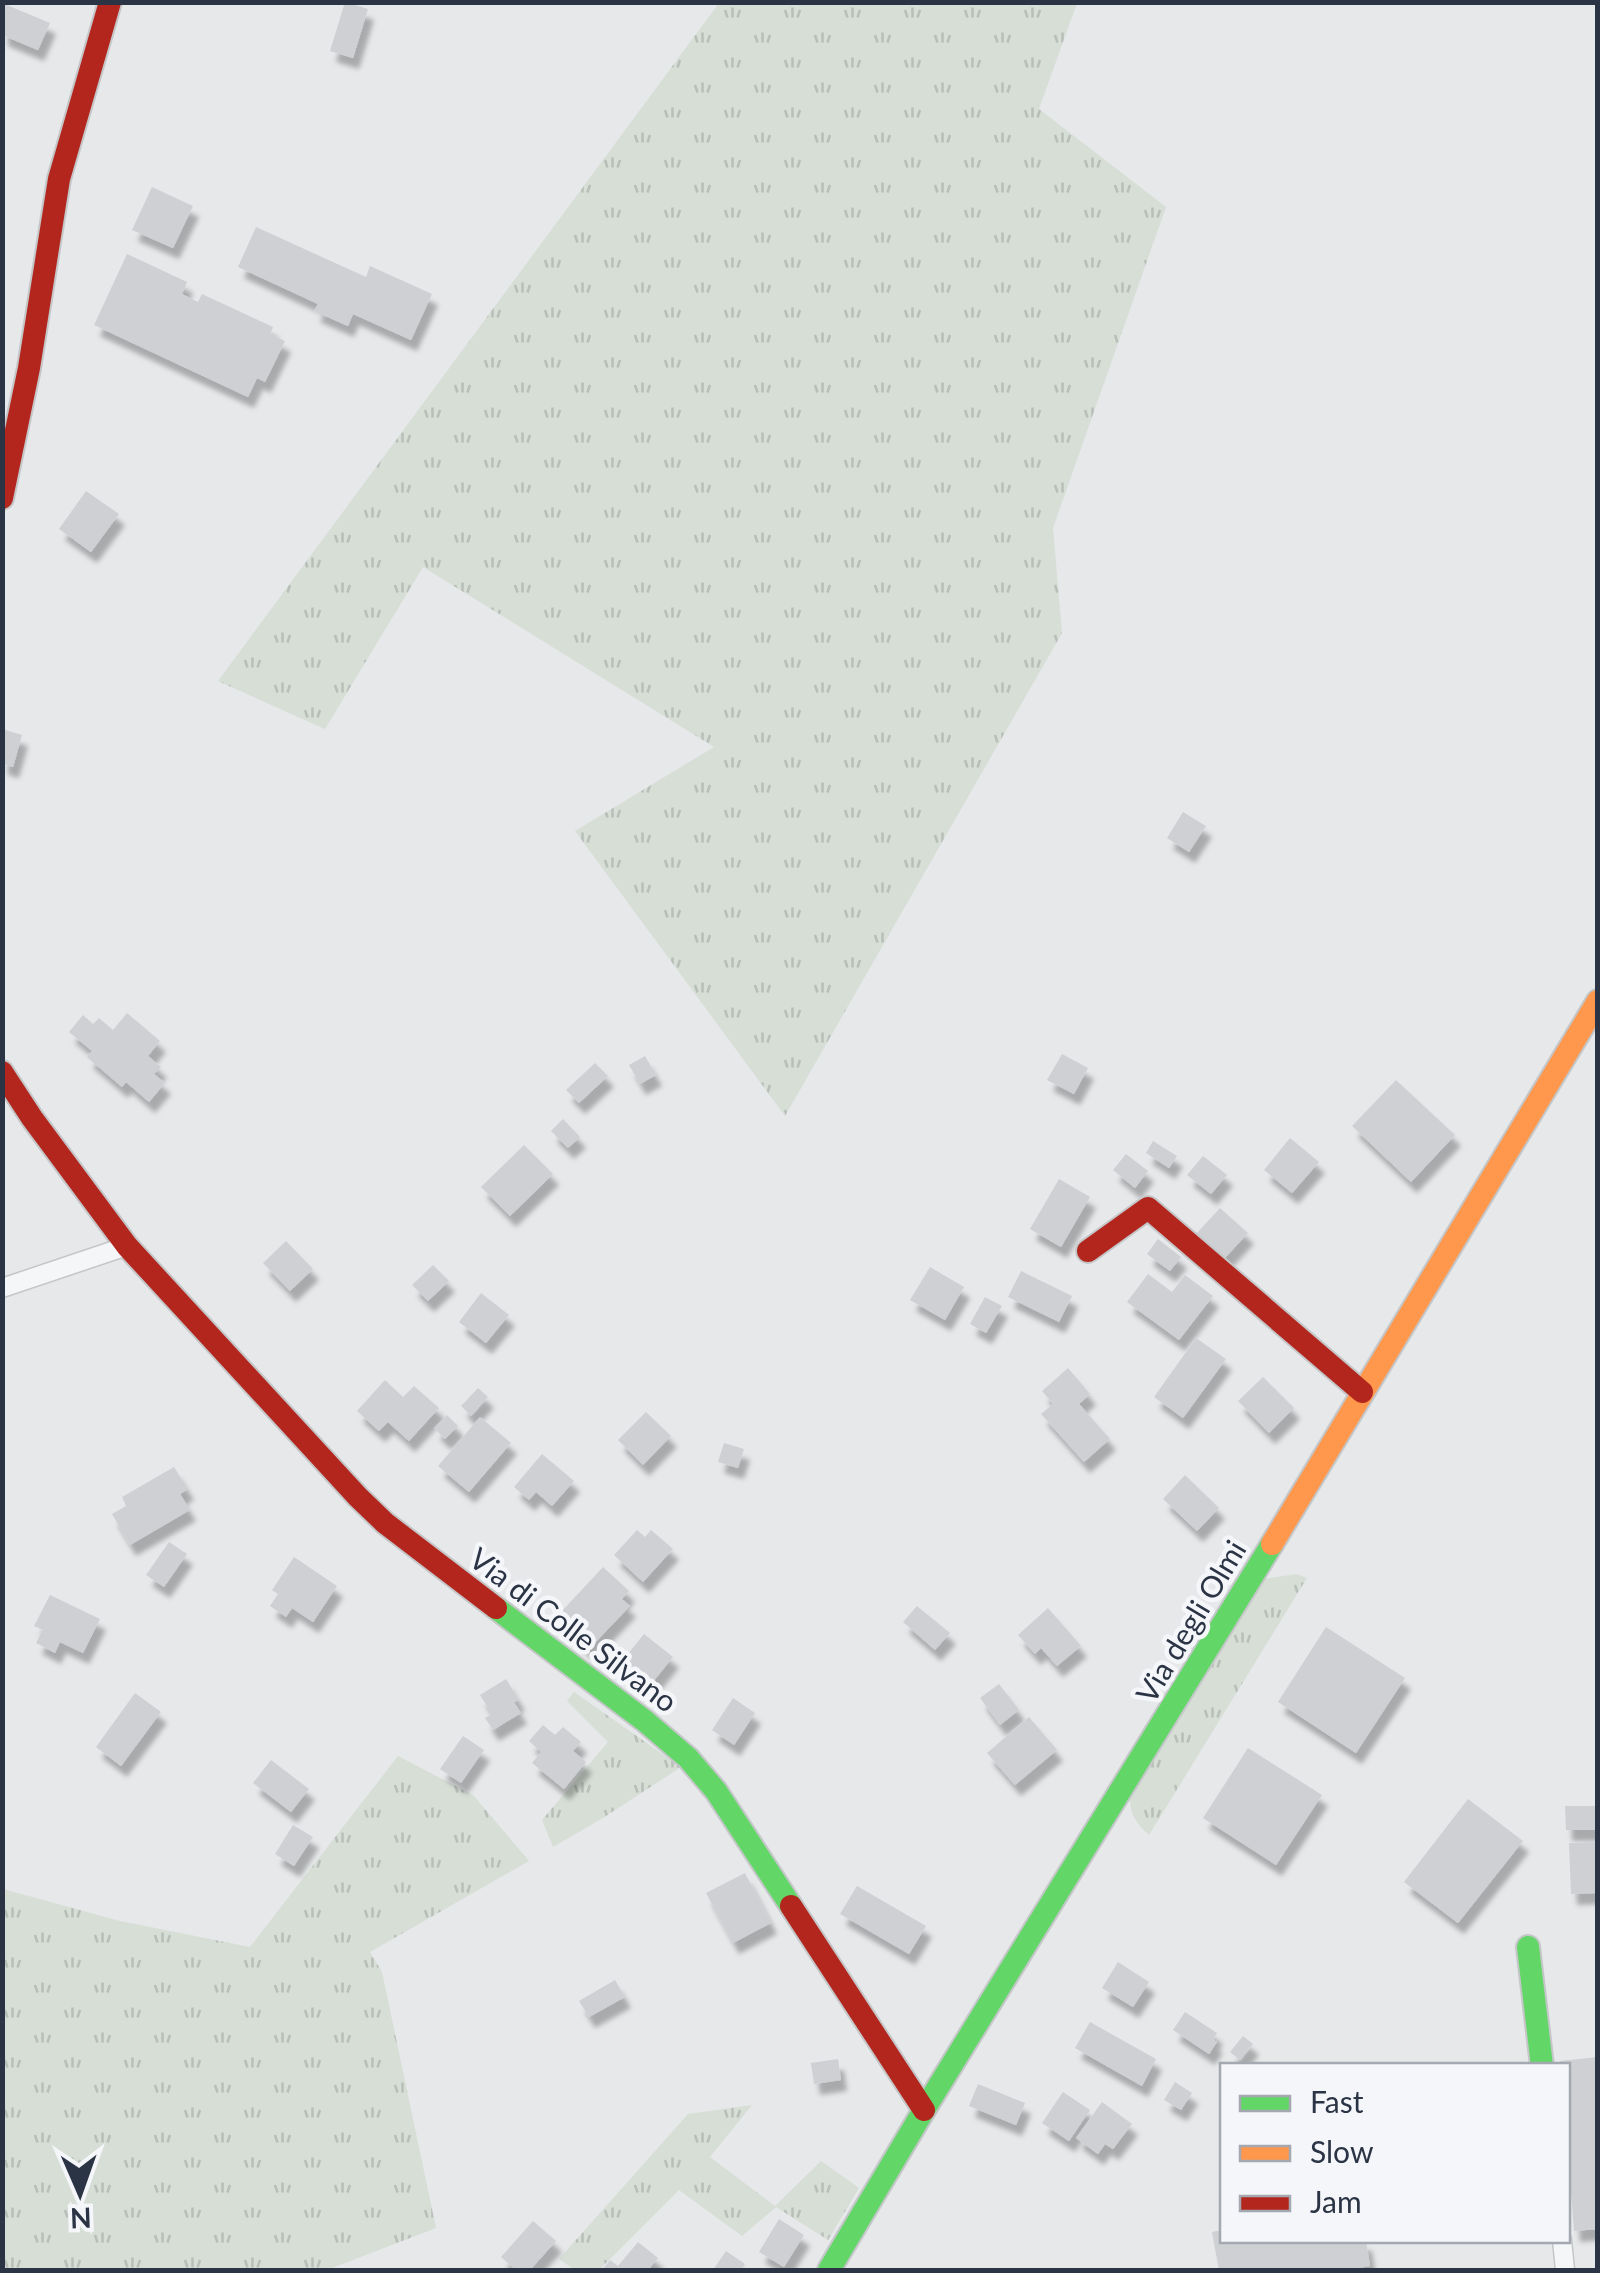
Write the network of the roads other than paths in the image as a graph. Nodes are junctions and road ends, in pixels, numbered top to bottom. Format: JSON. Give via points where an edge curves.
{"nodes":[{"id":1,"x":110,"y":2,"type":"edge"},
{"id":2,"x":2,"y":498,"type":"edge"},
{"id":3,"x":1598,"y":1001,"type":"edge"},
{"id":4,"x":2,"y":1072,"type":"edge"},
{"id":5,"x":127,"y":1246,"type":"junction"},
{"id":6,"x":1088,"y":1250,"type":"dead end"},
{"id":7,"x":2,"y":1288,"type":"edge"},
{"id":8,"x":1362,"y":1392,"type":"junction"},
{"id":9,"x":1528,"y":1948,"type":"dead end"},
{"id":10,"x":1542,"y":2063,"type":"edge"},
{"id":11,"x":924,"y":2110,"type":"junction"},
{"id":12,"x":1562,"y":2243,"type":"edge"},
{"id":13,"x":829,"y":2270,"type":"edge"},
{"id":14,"x":1565,"y":2270,"type":"edge"}],
"edges":[{"from":1,"to":2,"type":"street","via":[[59,179]]},
{"from":3,"to":8,"type":"street","name":"Via degli Olmi"},
{"from":4,"to":5,"type":"street","name":"Via di Colle Silvano"},
{"from":5,"to":7,"type":"street"},
{"from":5,"to":11,"type":"street","name":"Via di Colle Silvano","via":[[385,1523],[698,1767]]},
{"from":6,"to":8,"type":"street","via":[[1148,1208]]},
{"from":8,"to":11,"type":"street","name":"Via degli Olmi"},
{"from":9,"to":10,"type":"street"},
{"from":11,"to":13,"type":"street","name":"Via degli Olmi"},
{"from":12,"to":14,"type":"street"}]}
